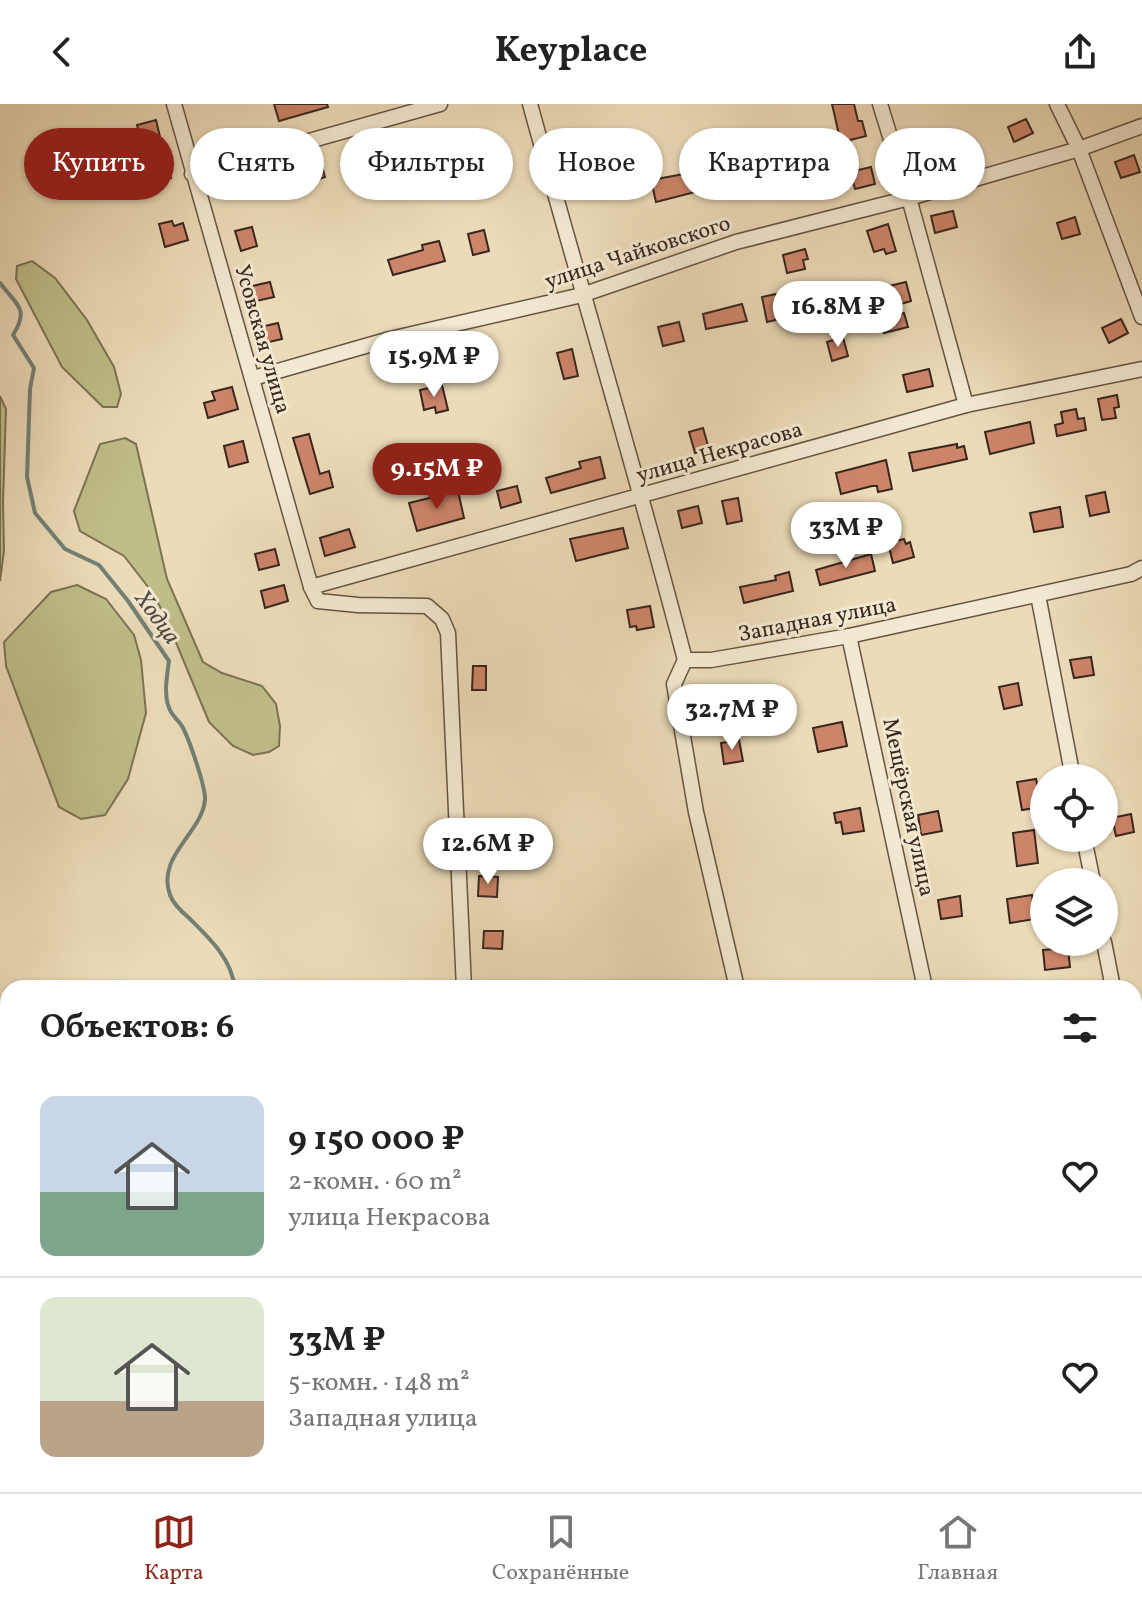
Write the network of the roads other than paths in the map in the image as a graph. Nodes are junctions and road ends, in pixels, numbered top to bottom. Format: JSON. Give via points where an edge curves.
{"nodes":[{"id":1,"x":174,"y":104,"type":"edge"},
{"id":2,"x":440,"y":104,"type":"edge"},
{"id":3,"x":530,"y":104,"type":"edge"},
{"id":4,"x":880,"y":104,"type":"edge"},
{"id":5,"x":1057,"y":104,"type":"edge"},
{"id":6,"x":1142,"y":126,"type":"edge"},
{"id":7,"x":887,"y":128,"type":"edge"},
{"id":8,"x":324,"y":137,"type":"edge"},
{"id":9,"x":1079,"y":149,"type":"junction"},
{"id":10,"x":190,"y":166,"type":"edge"},
{"id":11,"x":985,"y":176,"type":"edge"},
{"id":12,"x":200,"y":200,"type":"edge"},
{"id":13,"x":901,"y":200,"type":"edge"},
{"id":14,"x":910,"y":200,"type":"edge"},
{"id":15,"x":582,"y":295,"type":"junction"},
{"id":16,"x":1142,"y":317,"type":"edge"},
{"id":17,"x":1142,"y":369,"type":"edge"},
{"id":18,"x":253,"y":378,"type":"junction"},
{"id":19,"x":966,"y":405,"type":"junction"},
{"id":20,"x":642,"y":495,"type":"junction"},
{"id":21,"x":1142,"y":568,"type":"edge"},
{"id":22,"x":311,"y":587,"type":"junction"},
{"id":23,"x":1038,"y":595,"type":"junction"},
{"id":24,"x":849,"y":636,"type":"junction"},
{"id":25,"x":685,"y":660,"type":"junction"},
{"id":26,"x":1070,"y":764,"type":"edge"},
{"id":27,"x":1107,"y":956,"type":"edge"},
{"id":28,"x":464,"y":980,"type":"edge"},
{"id":29,"x":735,"y":980,"type":"edge"},
{"id":30,"x":923,"y":980,"type":"edge"},
{"id":31,"x":1111,"y":980,"type":"edge"}],
"edges":[{"from":1,"to":10,"type":"street","name":"Усовская улица"},
{"from":2,"to":8,"type":"street"},
{"from":3,"to":15,"type":"street"},
{"from":4,"to":7,"type":"street"},
{"from":5,"to":9,"type":"street"},
{"from":6,"to":9,"type":"street","name":"улица Чайковского"},
{"from":9,"to":11,"type":"street","name":"улица Чайковского"},
{"from":9,"to":16,"type":"street"},
{"from":12,"to":18,"type":"street","name":"Усовская улица"},
{"from":13,"to":15,"type":"street","name":"улица Чайковского","via":[[736,242]]},
{"from":14,"to":19,"type":"street"},
{"from":15,"to":18,"type":"street","name":"улица Чайковского","via":[[390,339]]},
{"from":15,"to":20,"type":"street"},
{"from":17,"to":19,"type":"street","name":"улица Некрасова"},
{"from":18,"to":22,"type":"street","name":"Усовская улица"},
{"from":19,"to":20,"type":"street","name":"улица Некрасова"},
{"from":20,"to":22,"type":"street","name":"улица Некрасова"},
{"from":20,"to":25,"type":"street"},
{"from":21,"to":23,"type":"street","name":"Западная улица"},
{"from":22,"to":28,"type":"street","via":[[318,601],[427,606],[448,633]]},
{"from":23,"to":24,"type":"street","name":"Западная улица"},
{"from":23,"to":26,"type":"street"},
{"from":24,"to":25,"type":"street","name":"Западная улица"},
{"from":24,"to":30,"type":"street","name":"Мещёрская улица"},
{"from":25,"to":29,"type":"street","via":[[674,684],[696,812]]},
{"from":27,"to":31,"type":"street"}]}
